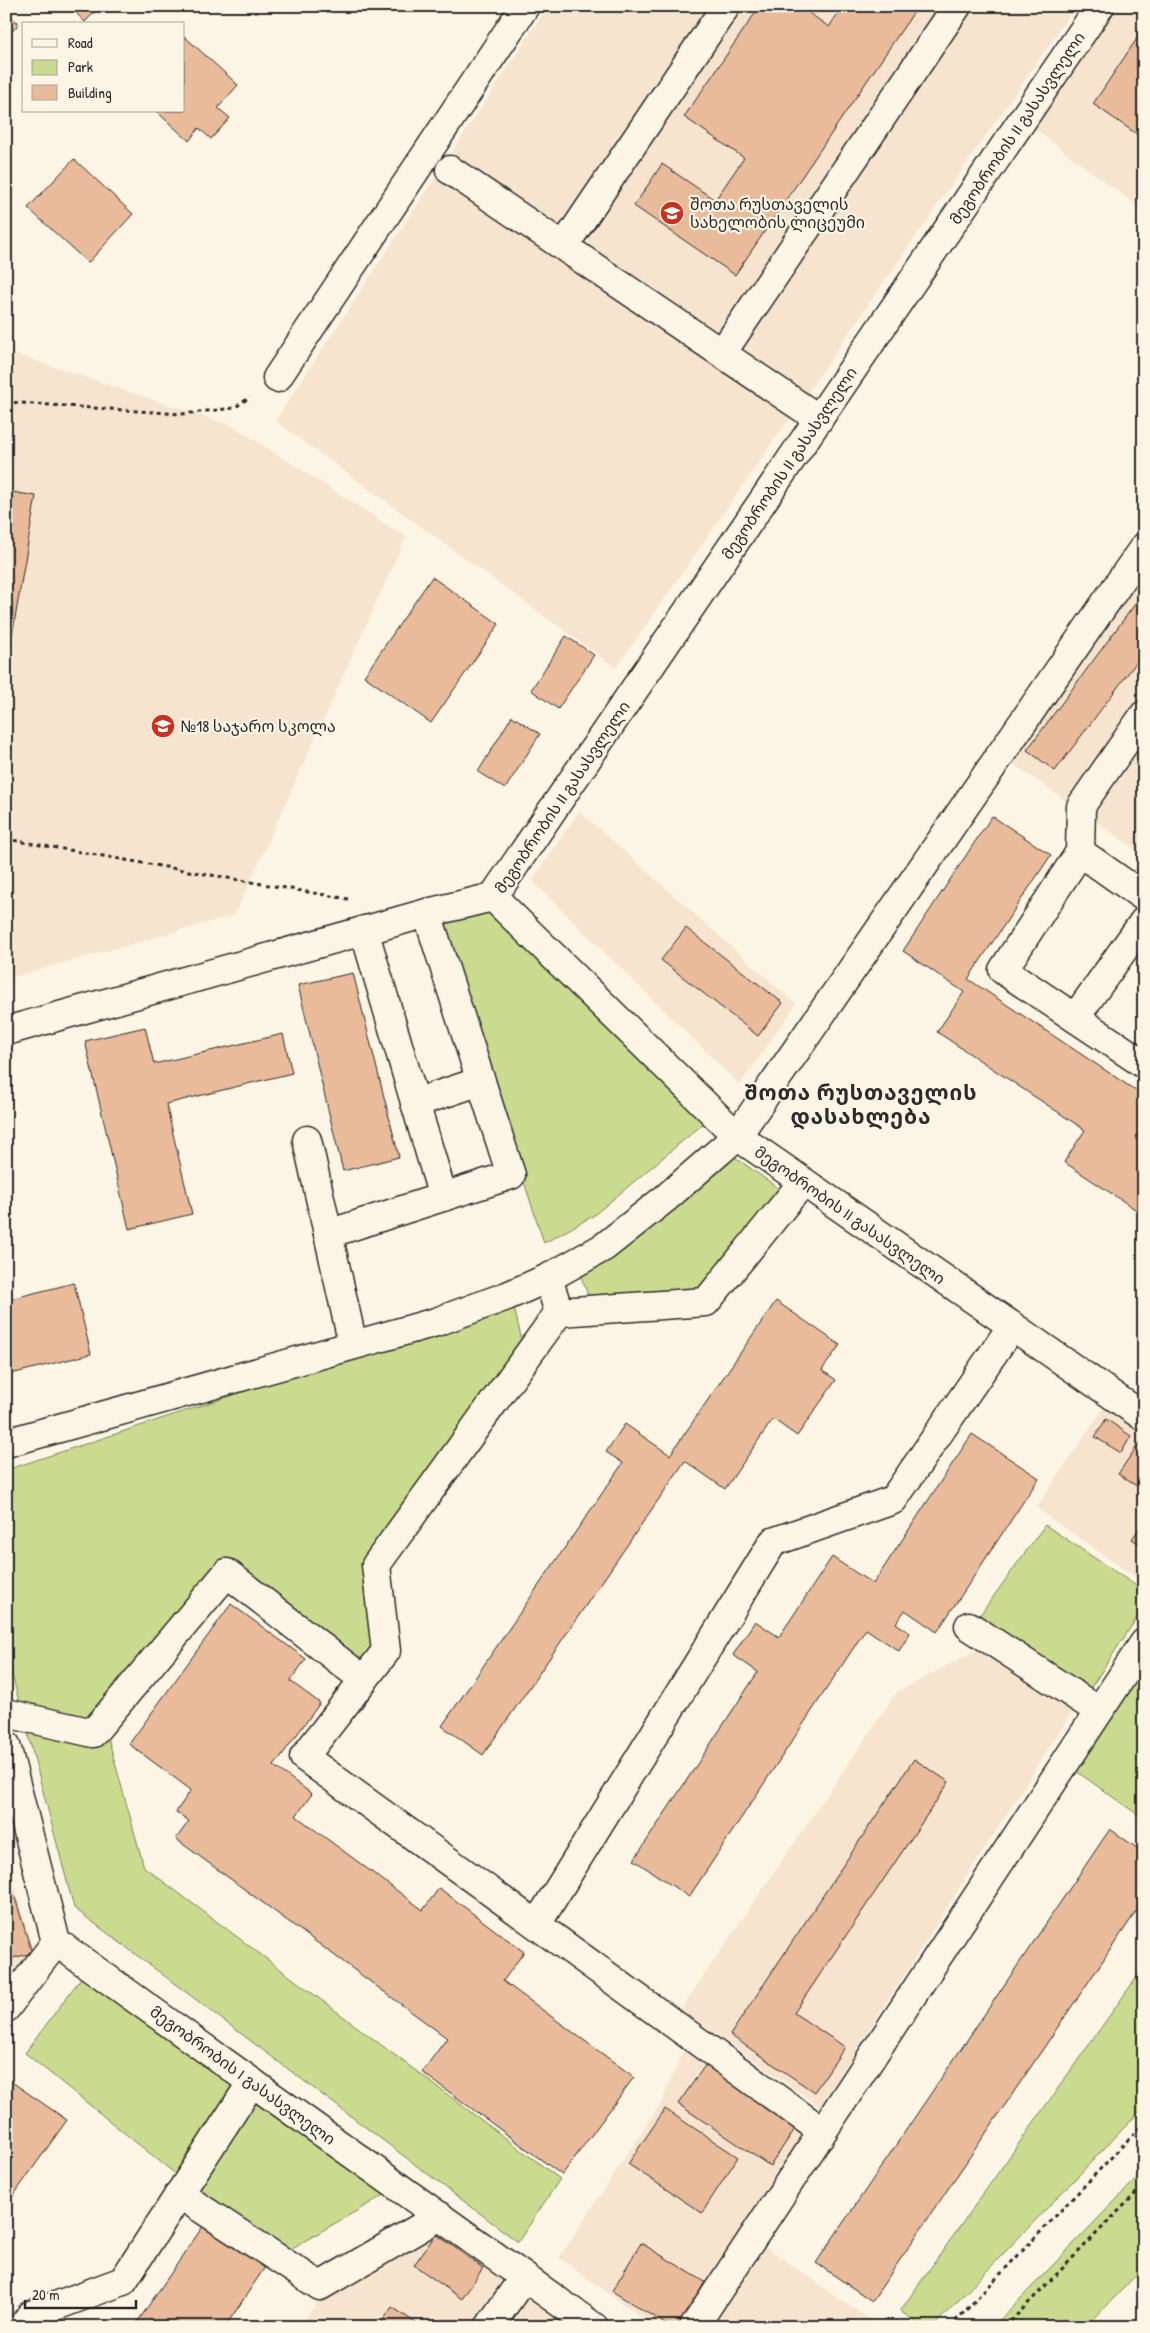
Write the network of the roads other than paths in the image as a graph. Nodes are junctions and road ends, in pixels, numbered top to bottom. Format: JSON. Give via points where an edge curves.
{"nodes":[{"id":1,"x":525,"y":6,"type":"edge"},
{"id":2,"x":726,"y":6,"type":"edge"},
{"id":3,"x":957,"y":6,"type":"edge"},
{"id":4,"x":1100,"y":6,"type":"edge"},
{"id":5,"x":450,"y":170,"type":"dead end"},
{"id":6,"x":564,"y":246,"type":"junction"},
{"id":7,"x":722,"y":353,"type":"junction"},
{"id":8,"x":277,"y":378,"type":"road end"},
{"id":9,"x":819,"y":418,"type":"junction"},
{"id":10,"x":1144,"y":547,"type":"edge"},
{"id":11,"x":1144,"y":715,"type":"edge"},
{"id":12,"x":1080,"y":852,"type":"junction"},
{"id":13,"x":493,"y":897,"type":"junction"},
{"id":14,"x":1144,"y":897,"type":"edge"},
{"id":15,"x":427,"y":913,"type":"junction"},
{"id":16,"x":1144,"y":920,"type":"edge"},
{"id":17,"x":364,"y":930,"type":"junction"},
{"id":18,"x":1075,"y":1018,"type":"junction"},
{"id":19,"x":6,"y":1031,"type":"edge"},
{"id":20,"x":1144,"y":1064,"type":"edge"},
{"id":21,"x":481,"y":1081,"type":"junction"},
{"id":22,"x":415,"y":1103,"type":"junction"},
{"id":23,"x":736,"y":1136,"type":"junction"},
{"id":24,"x":307,"y":1140,"type":"dead end"},
{"id":25,"x":803,"y":1182,"type":"junction"},
{"id":26,"x":443,"y":1197,"type":"junction"},
{"id":27,"x":328,"y":1234,"type":"junction"},
{"id":28,"x":548,"y":1278,"type":"junction"},
{"id":29,"x":560,"y":1312,"type":"junction"},
{"id":30,"x":1012,"y":1326,"type":"junction"},
{"id":31,"x":353,"y":1345,"type":"junction"},
{"id":32,"x":1144,"y":1417,"type":"edge"},
{"id":33,"x":6,"y":1443,"type":"edge"},
{"id":34,"x":969,"y":1626,"type":"dead end"},
{"id":35,"x":1144,"y":1643,"type":"edge"},
{"id":36,"x":364,"y":1680,"type":"junction"},
{"id":37,"x":1099,"y":1711,"type":"junction"},
{"id":38,"x":6,"y":1713,"type":"edge"},
{"id":39,"x":6,"y":1745,"type":"edge"},
{"id":40,"x":537,"y":1924,"type":"junction"},
{"id":41,"x":56,"y":1942,"type":"junction"},
{"id":42,"x":6,"y":2008,"type":"edge"},
{"id":43,"x":252,"y":2082,"type":"junction"},
{"id":44,"x":822,"y":2131,"type":"junction"},
{"id":45,"x":179,"y":2194,"type":"junction"},
{"id":46,"x":440,"y":2216,"type":"junction"},
{"id":47,"x":524,"y":2277,"type":"junction"},
{"id":48,"x":22,"y":2327,"type":"edge"},
{"id":49,"x":489,"y":2327,"type":"edge"},
{"id":50,"x":594,"y":2327,"type":"edge"},
{"id":51,"x":694,"y":2327,"type":"edge"}],
"edges":[{"from":1,"to":8,"type":"street"},
{"from":2,"to":6,"type":"street"},
{"from":3,"to":7,"type":"street"},
{"from":4,"to":9,"type":"street","name":"მეგობრობის II გასასვლელი"},
{"from":5,"to":6,"type":"street"},
{"from":6,"to":7,"type":"street"},
{"from":7,"to":9,"type":"street"},
{"from":9,"to":13,"type":"street","name":"მეგობრობის II გასასვლელი"},
{"from":10,"to":23,"type":"street"},
{"from":11,"to":12,"type":"street","via":[[1081,806]]},
{"from":12,"to":14,"type":"street"},
{"from":12,"to":18,"type":"street","via":[[1003,970]]},
{"from":13,"to":15,"type":"street"},
{"from":13,"to":23,"type":"street","name":"მეგობრობის II გასასვლელი"},
{"from":15,"to":17,"type":"street"},
{"from":15,"to":21,"type":"street"},
{"from":16,"to":18,"type":"street"},
{"from":17,"to":19,"type":"street"},
{"from":17,"to":22,"type":"street"},
{"from":18,"to":20,"type":"street"},
{"from":21,"to":22,"type":"street"},
{"from":21,"to":26,"type":"street","via":[[511,1175]]},
{"from":22,"to":26,"type":"street"},
{"from":23,"to":25,"type":"street","name":"მეგობრობის II გასასვლელი"},
{"from":23,"to":28,"type":"street","via":[[604,1247]]},
{"from":24,"to":27,"type":"street"},
{"from":25,"to":29,"type":"street","via":[[706,1302]]},
{"from":25,"to":30,"type":"street","name":"მეგობრობის II გასასვლელი"},
{"from":26,"to":27,"type":"street"},
{"from":27,"to":31,"type":"street"},
{"from":28,"to":29,"type":"street"},
{"from":28,"to":31,"type":"street","via":[[436,1322]]},
{"from":29,"to":36,"type":"street","via":[[376,1565],[386,1651]]},
{"from":30,"to":32,"type":"street","name":"მეგობრობის II გასასვლელი"},
{"from":30,"to":40,"type":"street","via":[[893,1500],[772,1542]]},
{"from":31,"to":33,"type":"street"},
{"from":34,"to":37,"type":"street"},
{"from":35,"to":37,"type":"street"},
{"from":36,"to":38,"type":"street","via":[[227,1573],[93,1733]]},
{"from":36,"to":40,"type":"street","via":[[304,1758]]},
{"from":37,"to":44,"type":"street"},
{"from":39,"to":41,"type":"street"},
{"from":40,"to":44,"type":"street"},
{"from":41,"to":42,"type":"street"},
{"from":41,"to":43,"type":"street","name":"მეგობრობის I გასასვლელი"},
{"from":43,"to":45,"type":"street"},
{"from":43,"to":46,"type":"street","name":"მეგობრობის I გასასვლელი"},
{"from":44,"to":51,"type":"street"},
{"from":45,"to":46,"type":"street","via":[[320,2286]]},
{"from":45,"to":48,"type":"street","via":[[123,2281],[30,2315]]},
{"from":46,"to":47,"type":"street","name":"მეგობრობის I გასასვლელი"},
{"from":47,"to":49,"type":"street"},
{"from":47,"to":50,"type":"street","name":"მეგობრობის I გასასვლელი"}]}
